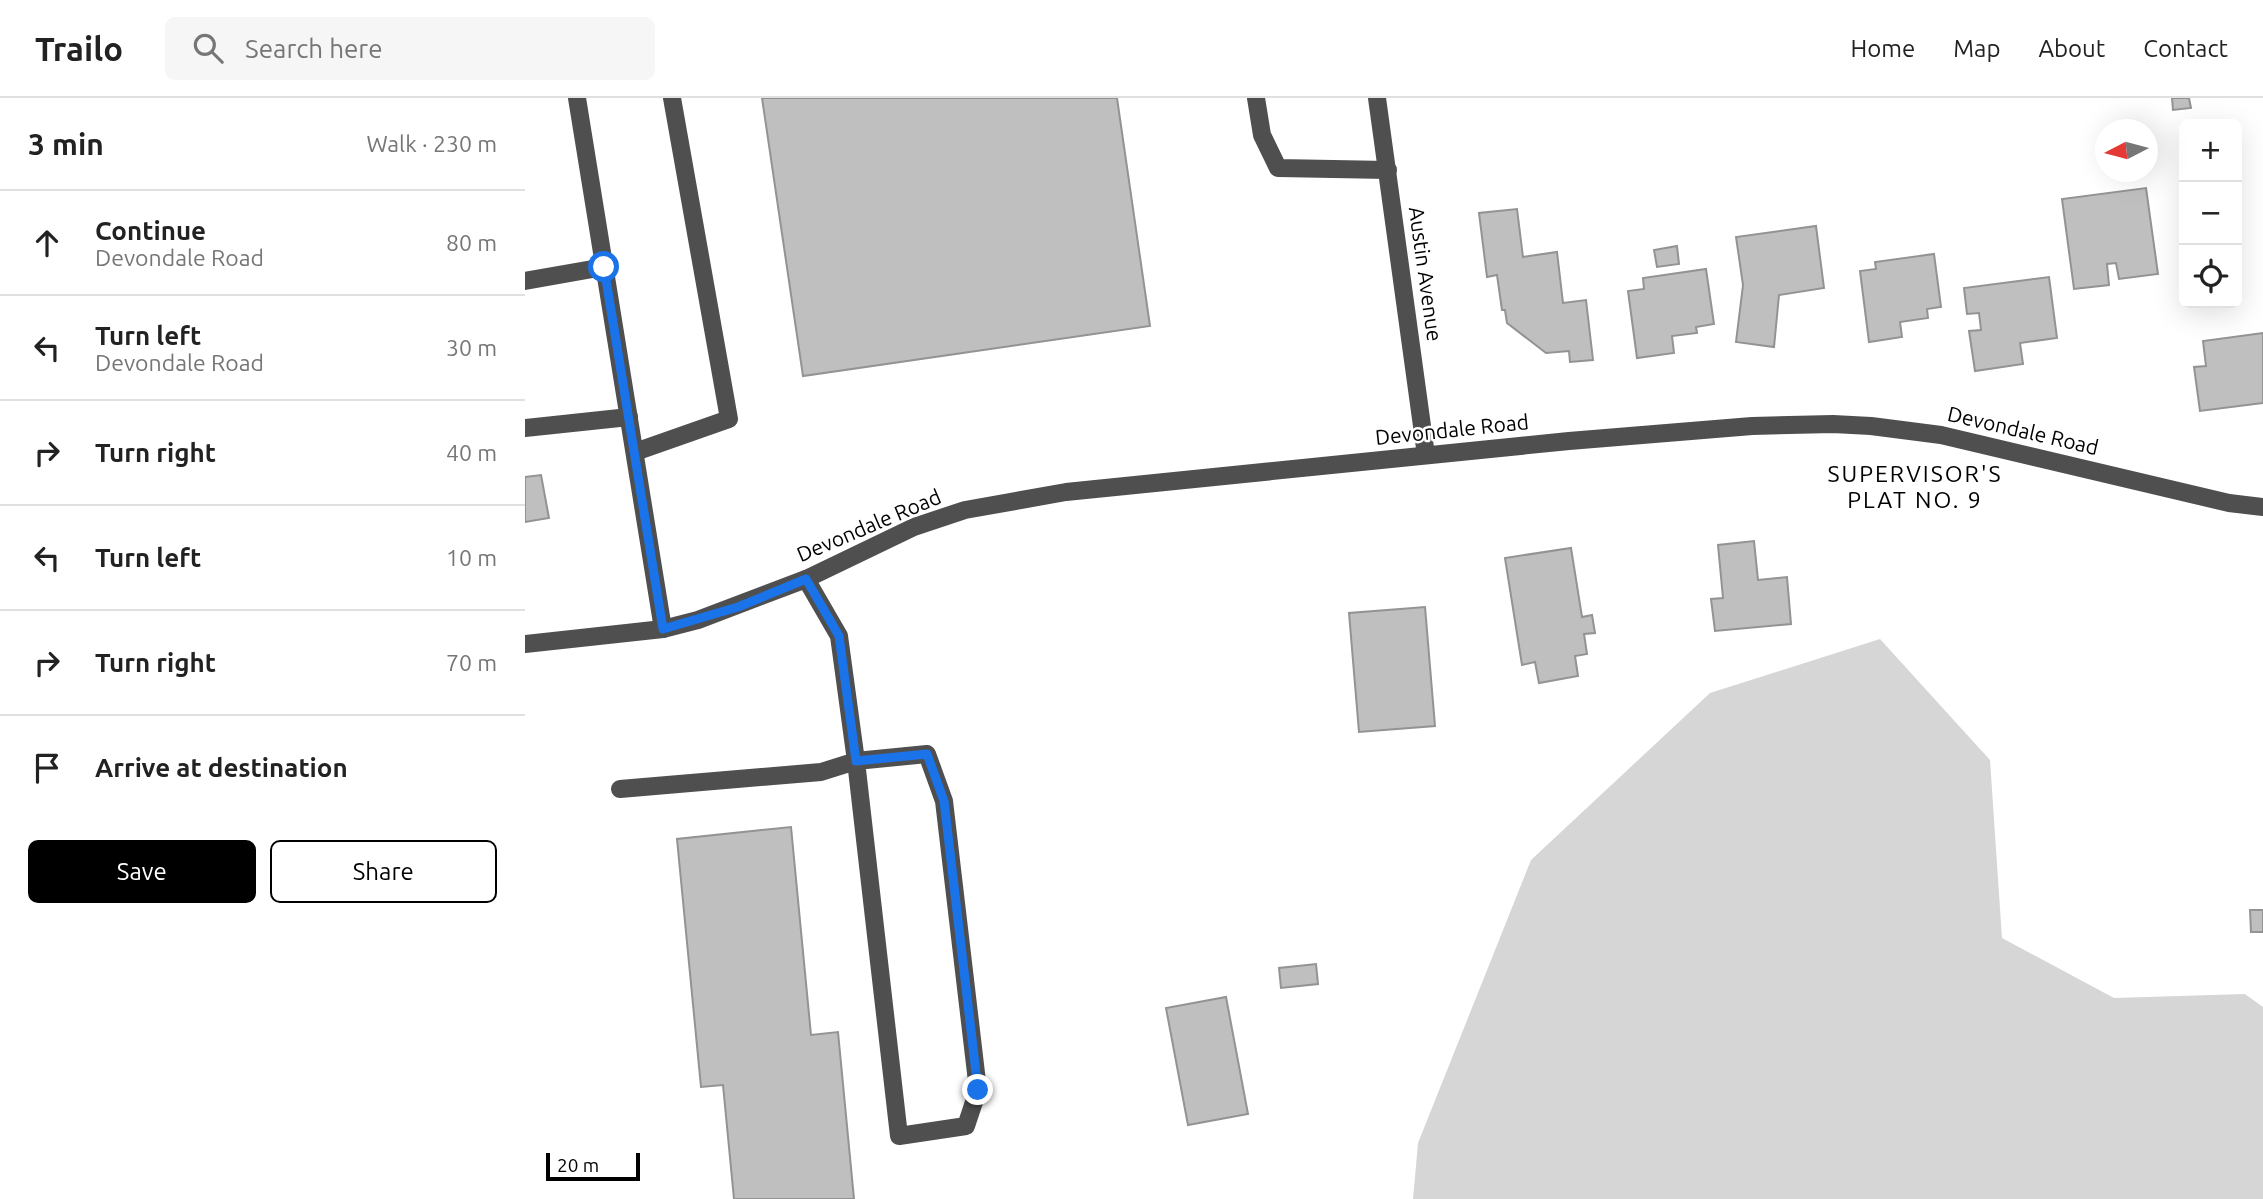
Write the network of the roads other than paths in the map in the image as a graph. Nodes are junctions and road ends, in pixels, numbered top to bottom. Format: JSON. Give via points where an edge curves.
{"nodes":[{"id":1,"x":577,"y":98,"type":"edge"},
{"id":2,"x":672,"y":98,"type":"edge"},
{"id":3,"x":1256,"y":98,"type":"edge"},
{"id":4,"x":1377,"y":98,"type":"edge"},
{"id":5,"x":1388,"y":170,"type":"junction"},
{"id":6,"x":604,"y":267,"type":"junction"},
{"id":7,"x":525,"y":281,"type":"edge"},
{"id":8,"x":629,"y":417,"type":"junction"},
{"id":9,"x":525,"y":428,"type":"edge"},
{"id":10,"x":635,"y":452,"type":"junction"},
{"id":11,"x":1426,"y":456,"type":"junction"},
{"id":12,"x":2263,"y":507,"type":"edge"},
{"id":13,"x":806,"y":579,"type":"junction"},
{"id":14,"x":663,"y":629,"type":"junction"},
{"id":15,"x":525,"y":644,"type":"edge"},
{"id":16,"x":856,"y":761,"type":"junction"},
{"id":17,"x":619,"y":789,"type":"dead end"}],
"edges":[{"from":1,"to":6,"type":"street"},
{"from":2,"to":10,"type":"street","via":[[729,419]]},
{"from":3,"to":5,"type":"street","via":[[1262,135],[1279,168]]},
{"from":4,"to":5,"type":"street","name":"Austin Avenue"},
{"from":5,"to":11,"type":"street","name":"Austin Avenue"},
{"from":6,"to":7,"type":"street"},
{"from":6,"to":8,"type":"street"},
{"from":8,"to":9,"type":"street"},
{"from":8,"to":10,"type":"street"},
{"from":10,"to":14,"type":"street"},
{"from":11,"to":12,"type":"street","name":"Devondale Road","via":[[1726,428],[1871,426],[1941,435]]},
{"from":11,"to":13,"type":"street","name":"Devondale Road","via":[[1019,499],[915,527]]},
{"from":13,"to":14,"type":"street","name":"Devondale Road","via":[[738,607]]},
{"from":13,"to":16,"type":"street","via":[[839,636]]},
{"from":14,"to":15,"type":"street","name":"Devondale Road"},
{"from":16,"to":16,"type":"street","via":[[927,754],[944,801],[978,1090],[966,1126],[899,1136]]},
{"from":16,"to":17,"type":"street","via":[[821,772]]}]}
